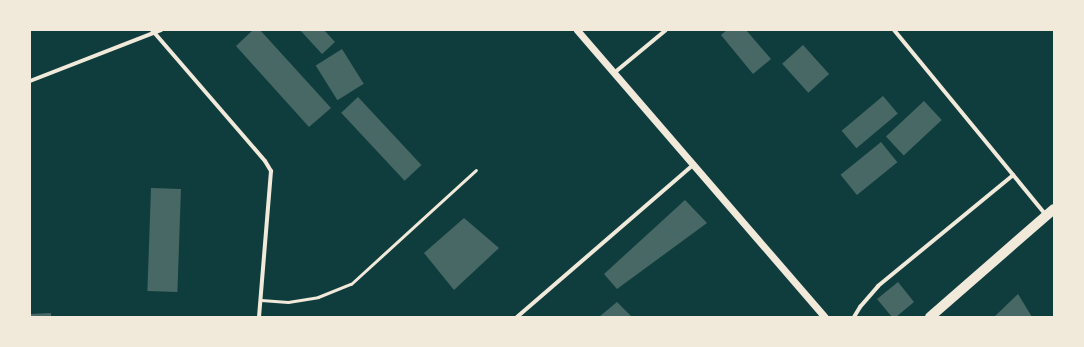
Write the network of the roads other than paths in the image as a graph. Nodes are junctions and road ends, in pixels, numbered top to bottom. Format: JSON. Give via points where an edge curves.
{"nodes":[{"id":1,"x":161,"y":30,"type":"edge"},
{"id":2,"x":577,"y":30,"type":"edge"},
{"id":3,"x":666,"y":30,"type":"edge"},
{"id":4,"x":894,"y":30,"type":"edge"},
{"id":5,"x":153,"y":31,"type":"edge"},
{"id":6,"x":614,"y":73,"type":"junction"},
{"id":7,"x":30,"y":81,"type":"edge"},
{"id":8,"x":694,"y":164,"type":"junction"},
{"id":9,"x":476,"y":170,"type":"dead end"},
{"id":10,"x":1013,"y":175,"type":"junction"},
{"id":11,"x":1050,"y":212,"type":"edge"},
{"id":12,"x":261,"y":300,"type":"junction"},
{"id":13,"x":259,"y":317,"type":"edge"},
{"id":14,"x":517,"y":317,"type":"edge"},
{"id":15,"x":825,"y":317,"type":"edge"},
{"id":16,"x":854,"y":317,"type":"edge"},
{"id":17,"x":930,"y":317,"type":"edge"}],
"edges":[{"from":1,"to":5,"type":"street"},
{"from":2,"to":6,"type":"street"},
{"from":3,"to":6,"type":"street"},
{"from":4,"to":10,"type":"street"},
{"from":5,"to":7,"type":"street"},
{"from":5,"to":12,"type":"street","via":[[271,171]]},
{"from":6,"to":8,"type":"street"},
{"from":8,"to":14,"type":"street"},
{"from":8,"to":15,"type":"street"},
{"from":9,"to":12,"type":"lane","via":[[351,284],[318,297],[288,302]]},
{"from":10,"to":11,"type":"street"},
{"from":10,"to":16,"type":"street","via":[[878,286]]},
{"from":11,"to":17,"type":"main road"},
{"from":12,"to":13,"type":"street"}]}
